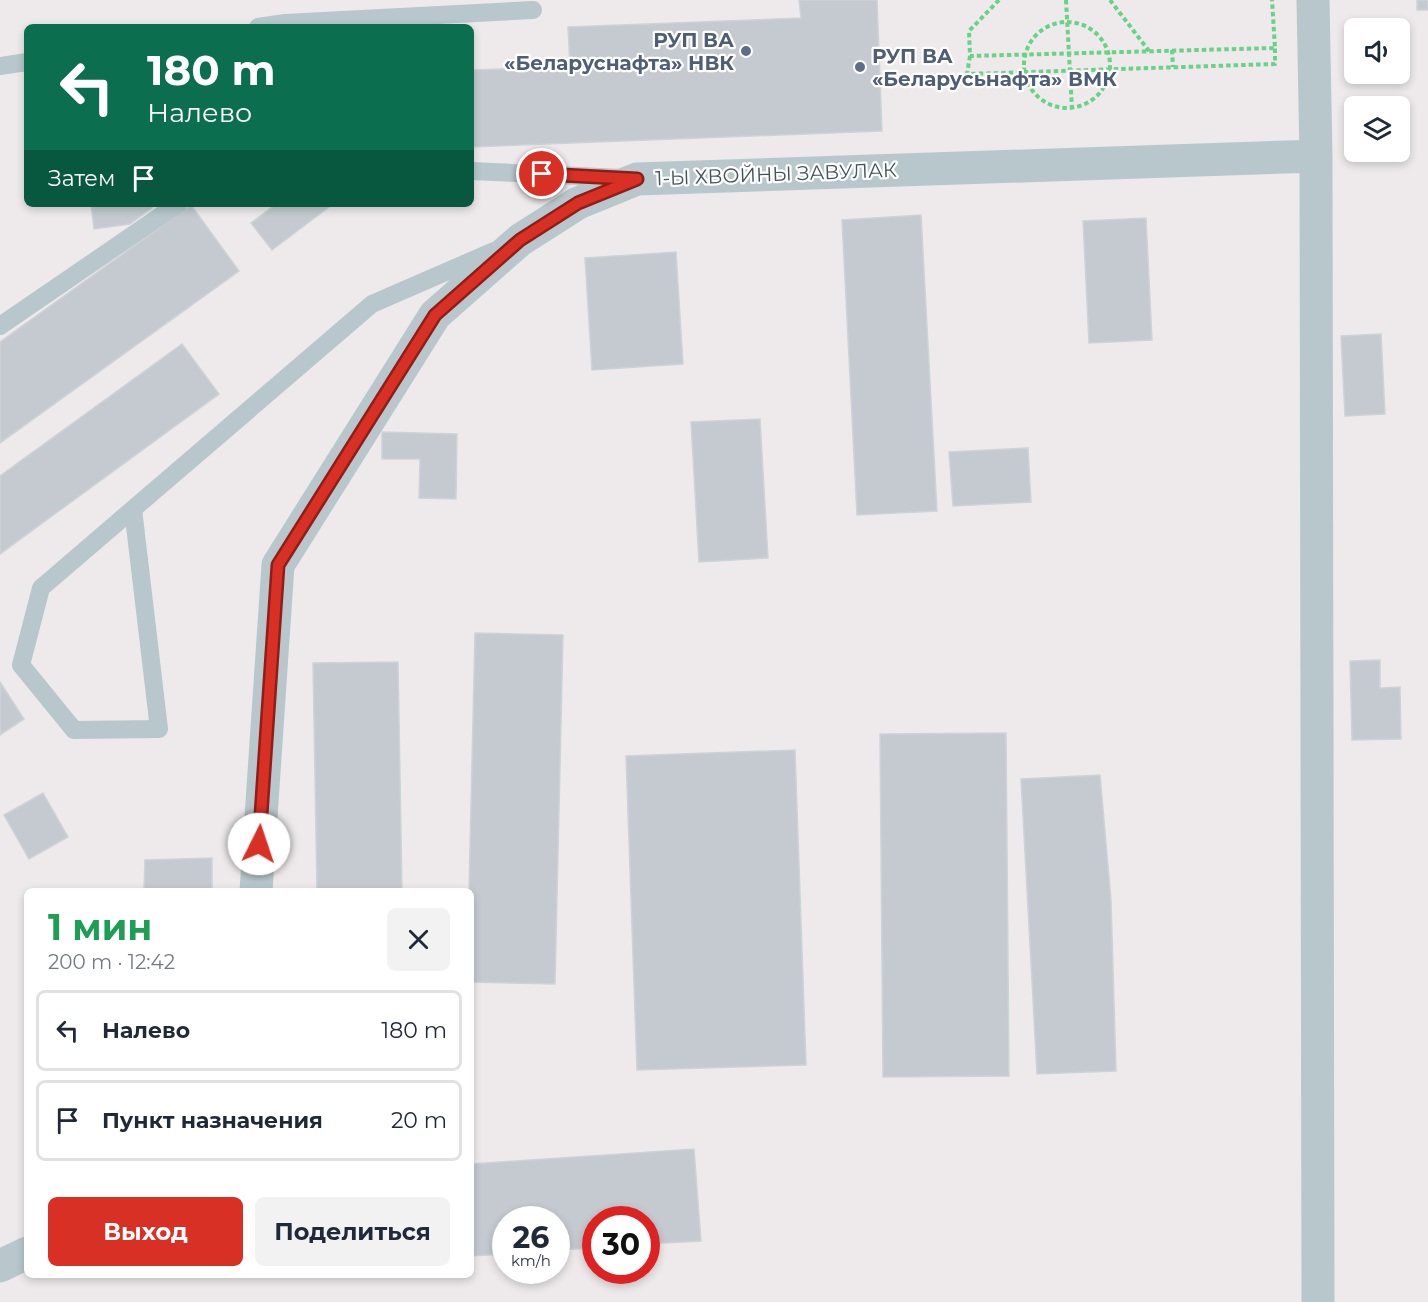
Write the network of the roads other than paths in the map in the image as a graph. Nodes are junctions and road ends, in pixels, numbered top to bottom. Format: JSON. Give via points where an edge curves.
{"nodes":[{"id":1,"x":1313,"y":0,"type":"edge"},
{"id":2,"x":533,"y":10,"type":"dead end"},
{"id":3,"x":301,"y":24,"type":"edge"},
{"id":4,"x":24,"y":62,"type":"edge"},
{"id":5,"x":0,"y":66,"type":"edge"},
{"id":6,"x":1316,"y":156,"type":"junction"},
{"id":7,"x":474,"y":171,"type":"edge"},
{"id":8,"x":637,"y":179,"type":"junction"},
{"id":9,"x":174,"y":207,"type":"edge"},
{"id":10,"x":520,"y":240,"type":"junction"},
{"id":11,"x":0,"y":326,"type":"edge"},
{"id":12,"x":133,"y":509,"type":"junction"},
{"id":13,"x":256,"y":888,"type":"edge"},
{"id":14,"x":24,"y":1254,"type":"edge"},
{"id":15,"x":0,"y":1266,"type":"edge"},
{"id":16,"x":1318,"y":1302,"type":"edge"}],
"edges":[{"from":1,"to":6,"type":"street"},
{"from":2,"to":3,"type":"lane"},
{"from":4,"to":5,"type":"lane"},
{"from":6,"to":8,"type":"street","name":"1-Ы ХВОЙНЫ ЗАВУЛАК"},
{"from":6,"to":16,"type":"street"},
{"from":7,"to":8,"type":"lane"},
{"from":8,"to":10,"type":"street","name":"1-Ы ХВОЙНЫ ЗАВУЛАК","via":[[578,203]]},
{"from":9,"to":11,"type":"lane"},
{"from":10,"to":12,"type":"lane","via":[[372,304]]},
{"from":10,"to":13,"type":"street","name":"1-Ы ХВОЙНЫ ЗАВУЛАК","via":[[435,315],[278,565]]},
{"from":12,"to":12,"type":"lane","via":[[41,588],[21,666],[74,729],[159,729]]},
{"from":14,"to":15,"type":"street"}]}
